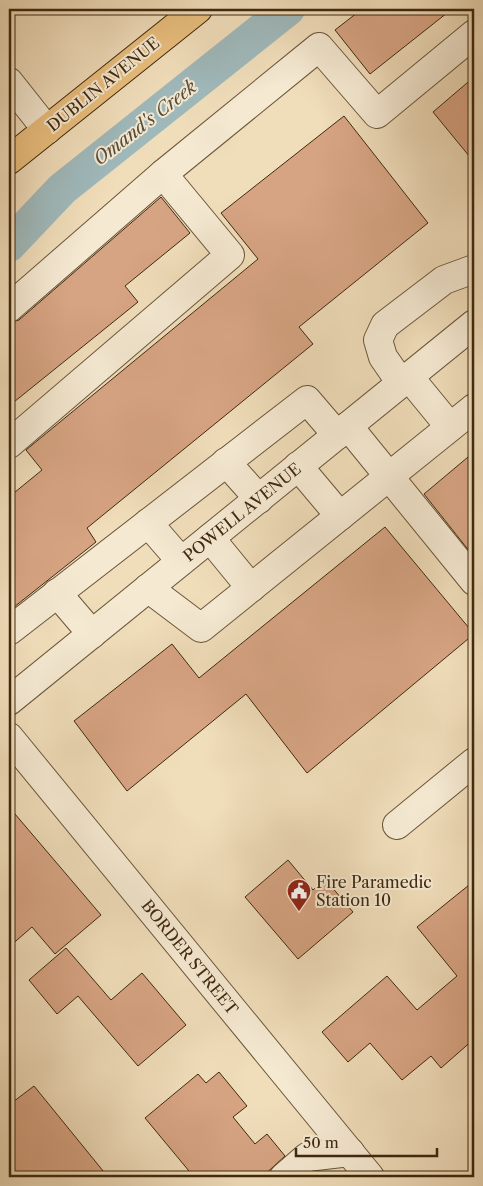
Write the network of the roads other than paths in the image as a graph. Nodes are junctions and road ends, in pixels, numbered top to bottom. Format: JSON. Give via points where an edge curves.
{"nodes":[{"id":1,"x":198,"y":9,"type":"edge"},
{"id":2,"x":474,"y":34,"type":"edge"},
{"id":3,"x":9,"y":82,"type":"edge"},
{"id":4,"x":47,"y":130,"type":"junction"},
{"id":5,"x":9,"y":160,"type":"edge"},
{"id":6,"x":163,"y":174,"type":"junction"},
{"id":7,"x":474,"y":268,"type":"edge"},
{"id":8,"x":9,"y":308,"type":"edge"},
{"id":9,"x":474,"y":324,"type":"edge"},
{"id":10,"x":405,"y":380,"type":"junction"},
{"id":11,"x":474,"y":408,"type":"edge"},
{"id":12,"x":450,"y":427,"type":"junction"},
{"id":13,"x":342,"y":430,"type":"junction"},
{"id":14,"x":9,"y":444,"type":"edge"},
{"id":15,"x":226,"y":462,"type":"junction"},
{"id":16,"x":298,"y":466,"type":"junction"},
{"id":17,"x":389,"y":476,"type":"junction"},
{"id":18,"x":258,"y":499,"type":"junction"},
{"id":19,"x":340,"y":516,"type":"junction"},
{"id":20,"x":148,"y":523,"type":"junction"},
{"id":21,"x":210,"y":538,"type":"junction"},
{"id":22,"x":181,"y":561,"type":"junction"},
{"id":23,"x":474,"y":581,"type":"edge"},
{"id":24,"x":148,"y":588,"type":"junction"},
{"id":25,"x":251,"y":588,"type":"junction"},
{"id":26,"x":57,"y":593,"type":"junction"},
{"id":27,"x":9,"y":631,"type":"edge"},
{"id":28,"x":92,"y":634,"type":"junction"},
{"id":29,"x":9,"y":701,"type":"edge"},
{"id":30,"x":9,"y":737,"type":"edge"},
{"id":31,"x":474,"y":762,"type":"edge"},
{"id":32,"x":397,"y":825,"type":"dead end"},
{"id":33,"x":350,"y":1152,"type":"junction"},
{"id":34,"x":284,"y":1177,"type":"edge"},
{"id":35,"x":370,"y":1177,"type":"edge"}],
"edges":[{"from":1,"to":4,"type":"main road","name":"DUBLIN AVENUE"},
{"from":2,"to":6,"type":"street","via":[[376,114],[319,47]]},
{"from":3,"to":4,"type":"street"},
{"from":4,"to":5,"type":"main road","name":"DUBLIN AVENUE"},
{"from":6,"to":8,"type":"street"},
{"from":6,"to":14,"type":"street","via":[[230,255]]},
{"from":7,"to":10,"type":"street","via":[[444,280],[385,326],[378,340],[383,357]]},
{"from":9,"to":10,"type":"street","name":"POWELL AVENUE"},
{"from":10,"to":12,"type":"street"},
{"from":10,"to":13,"type":"street","name":"POWELL AVENUE"},
{"from":11,"to":12,"type":"street"},
{"from":12,"to":17,"type":"street"},
{"from":13,"to":15,"type":"street","via":[[307,400]]},
{"from":13,"to":16,"type":"street","name":"POWELL AVENUE"},
{"from":13,"to":17,"type":"street"},
{"from":15,"to":18,"type":"street"},
{"from":15,"to":20,"type":"street"},
{"from":16,"to":18,"type":"street","name":"POWELL AVENUE"},
{"from":16,"to":19,"type":"street"},
{"from":17,"to":19,"type":"street"},
{"from":17,"to":23,"type":"street"},
{"from":18,"to":21,"type":"street","name":"POWELL AVENUE"},
{"from":19,"to":25,"type":"street"},
{"from":20,"to":22,"type":"street"},
{"from":20,"to":26,"type":"street"},
{"from":21,"to":22,"type":"street","name":"POWELL AVENUE"},
{"from":21,"to":25,"type":"street"},
{"from":22,"to":24,"type":"street","name":"POWELL AVENUE"},
{"from":24,"to":25,"type":"street","via":[[201,628]]},
{"from":24,"to":28,"type":"street","name":"POWELL AVENUE"},
{"from":26,"to":27,"type":"street"},
{"from":26,"to":28,"type":"street"},
{"from":28,"to":29,"type":"street","name":"POWELL AVENUE"},
{"from":30,"to":33,"type":"street","name":"BORDER STREET"},
{"from":31,"to":32,"type":"street"},
{"from":33,"to":34,"type":"street","via":[[308,1157]]},
{"from":33,"to":35,"type":"street","name":"BORDER STREET"}]}
